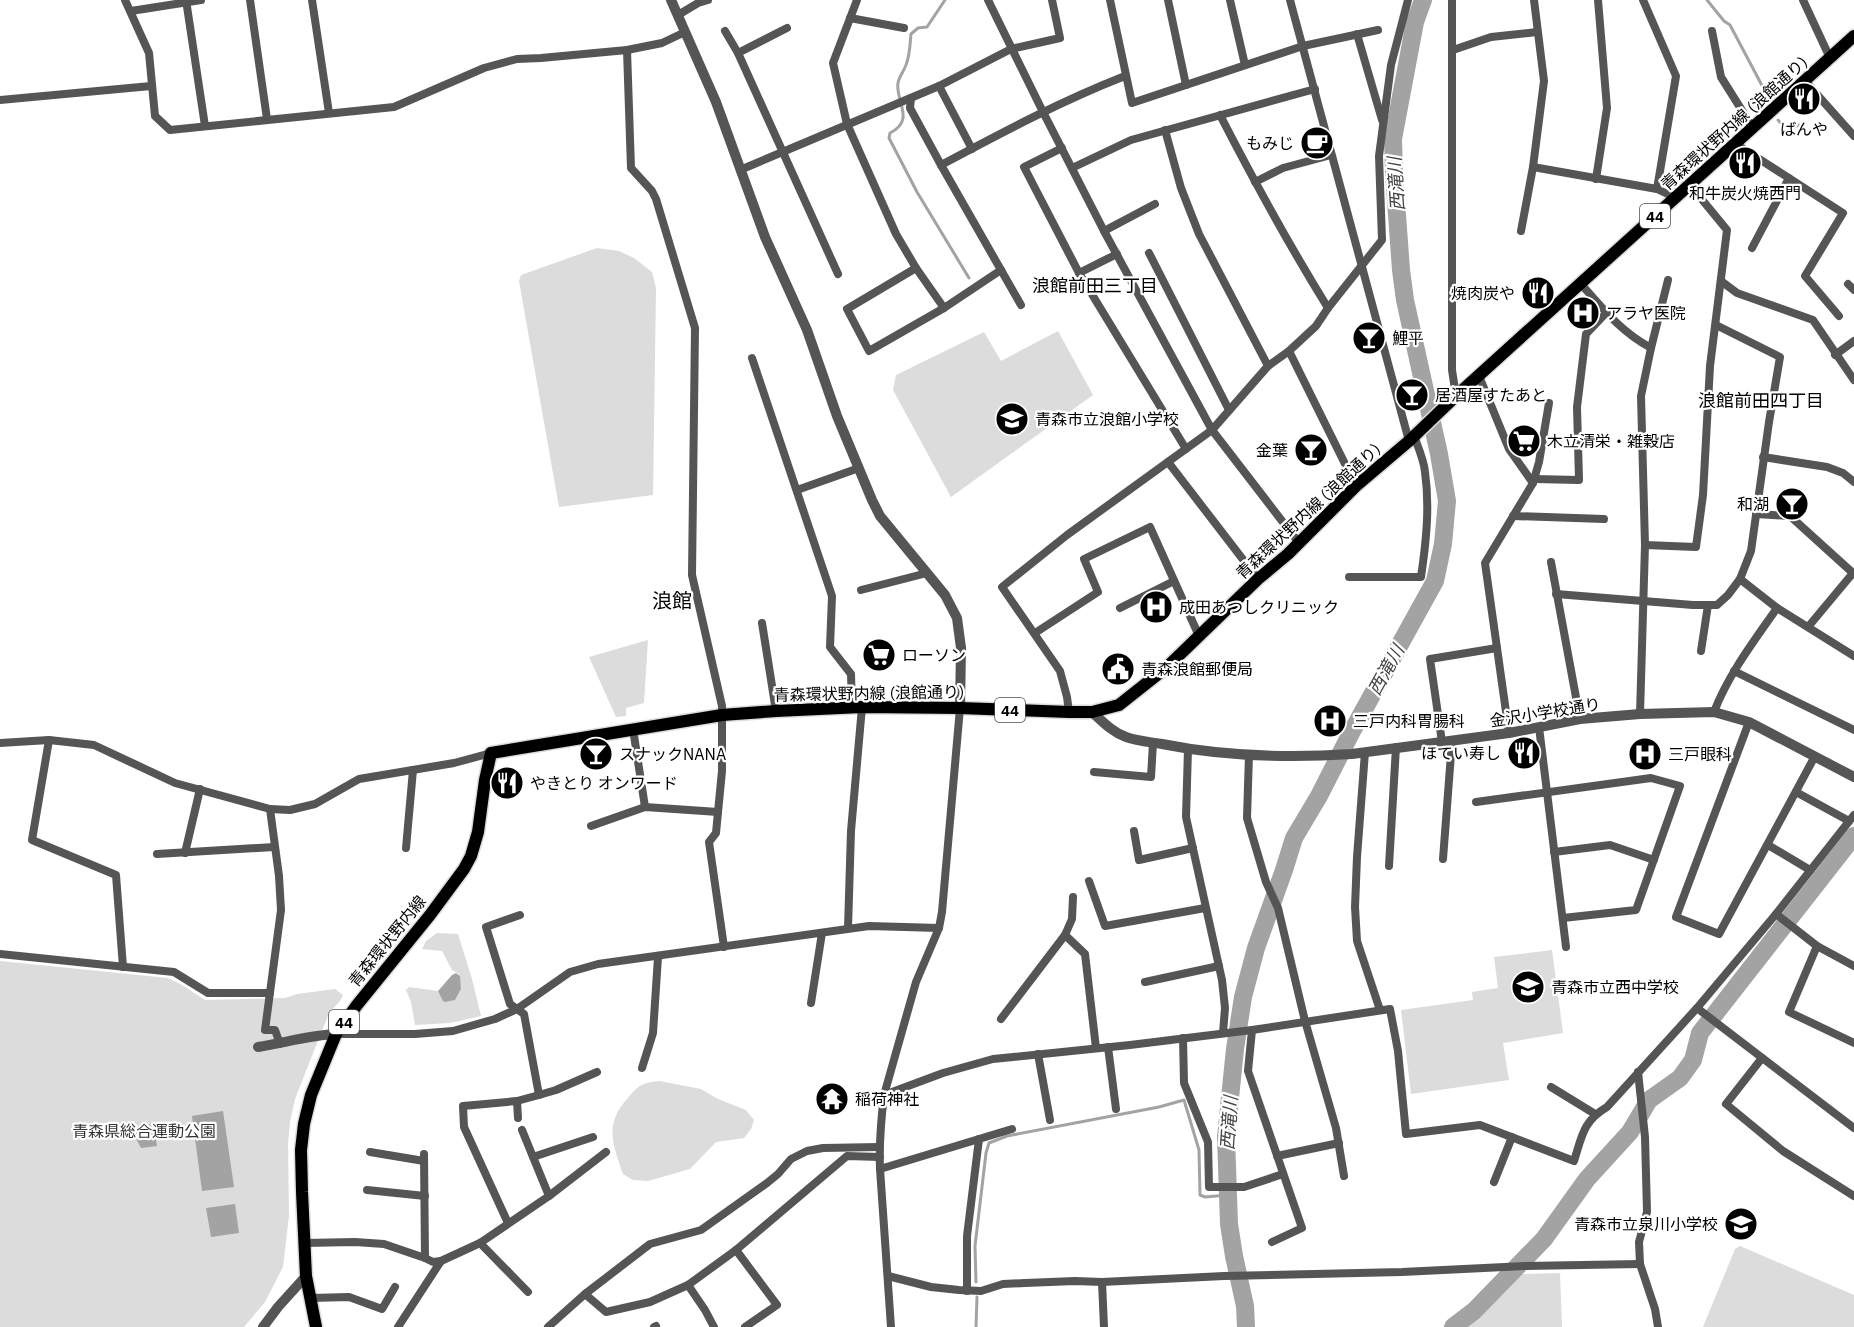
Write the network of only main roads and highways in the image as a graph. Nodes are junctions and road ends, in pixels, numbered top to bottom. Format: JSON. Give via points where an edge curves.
{"nodes":[{"id":1,"x":1854,"y":36,"type":"edge"},
{"id":2,"x":491,"y":753,"type":"joint"},
{"id":3,"x":316,"y":1327,"type":"edge"}],
"edges":[{"from":1,"to":2,"type":"main road","name":"青森環状野内線 (浪館通り)","number":"44","via":[[1356,486],[1167,667],[1126,701],[1092,712],[857,707],[722,715]]},
{"from":2,"to":3,"type":"main road","name":"青森環状野内線","number":"44","via":[[476,845],[468,862],[336,1034],[314,1086],[301,1150],[306,1276]]}]}
